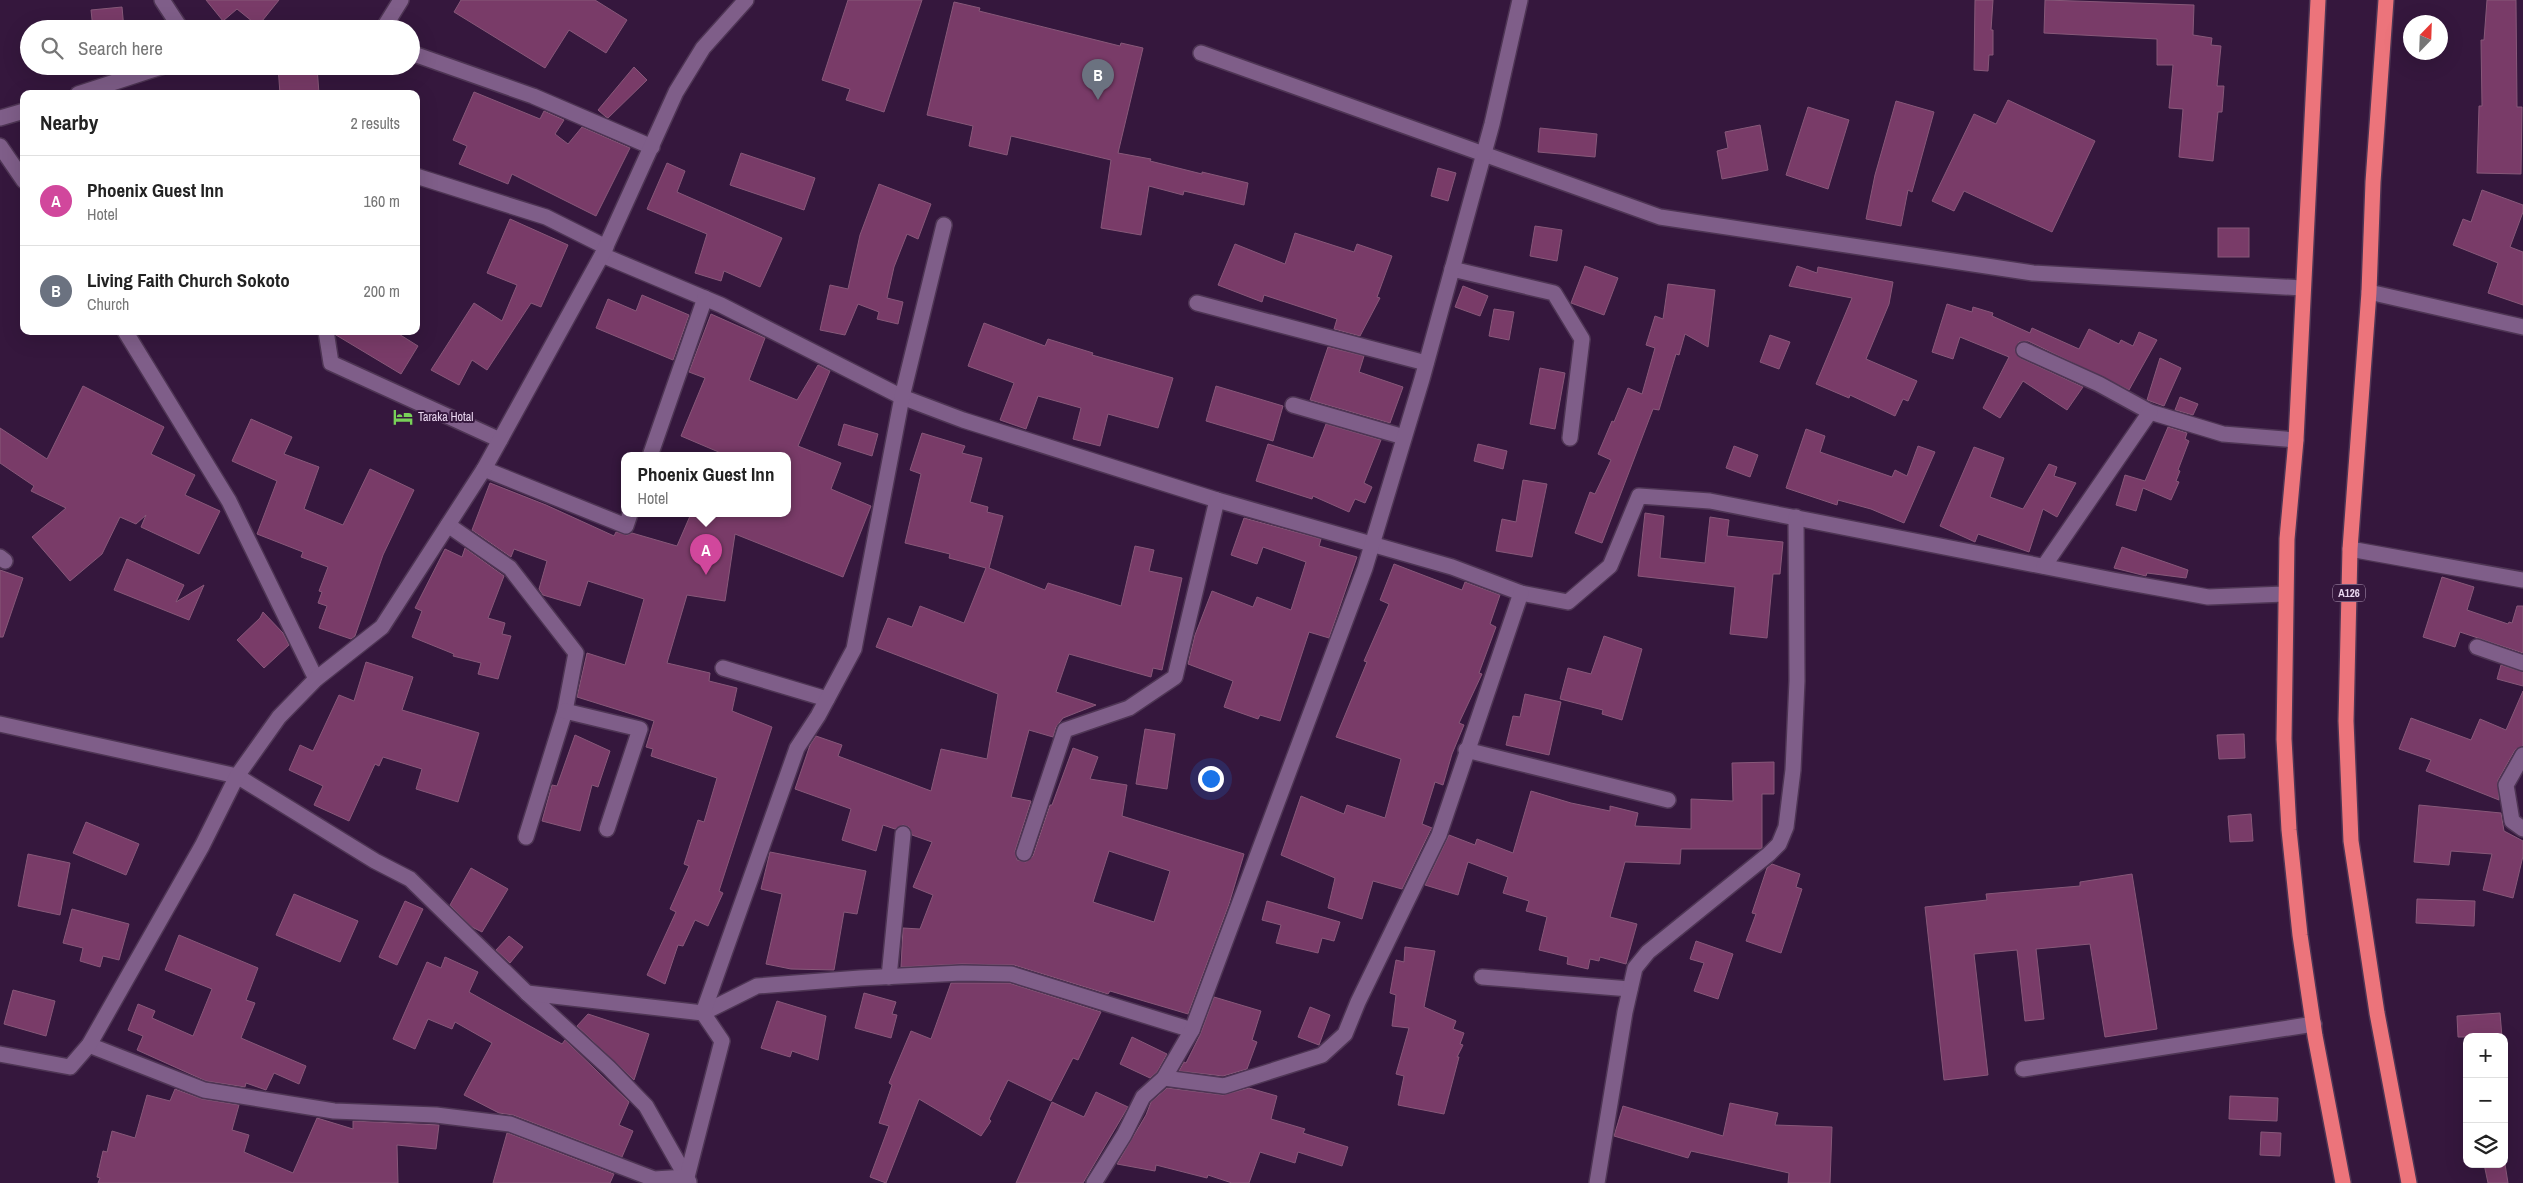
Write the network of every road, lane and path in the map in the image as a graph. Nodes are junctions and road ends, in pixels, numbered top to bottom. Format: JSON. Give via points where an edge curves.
{"nodes":[{"id":1,"x":162,"y":0,"type":"edge"},
{"id":2,"x":401,"y":0,"type":"edge"},
{"id":3,"x":746,"y":0,"type":"edge"},
{"id":4,"x":1520,"y":0,"type":"edge"},
{"id":5,"x":2318,"y":0,"type":"edge"},
{"id":6,"x":2386,"y":0,"type":"edge"},
{"id":7,"x":175,"y":20,"type":"edge"},
{"id":8,"x":388,"y":20,"type":"edge"},
{"id":9,"x":1201,"y":53,"type":"dead end"},
{"id":10,"x":420,"y":56,"type":"edge"},
{"id":11,"x":136,"y":75,"type":"edge"},
{"id":12,"x":90,"y":90,"type":"edge"},
{"id":13,"x":20,"y":112,"type":"edge"},
{"id":14,"x":0,"y":118,"type":"edge"},
{"id":15,"x":0,"y":146,"type":"edge"},
{"id":16,"x":652,"y":147,"type":"junction"},
{"id":17,"x":1484,"y":154,"type":"junction"},
{"id":18,"x":20,"y":175,"type":"edge"},
{"id":19,"x":420,"y":177,"type":"edge"},
{"id":20,"x":944,"y":225,"type":"dead end"},
{"id":21,"x":604,"y":251,"type":"junction"},
{"id":22,"x":1452,"y":268,"type":"junction"},
{"id":23,"x":2302,"y":288,"type":"junction"},
{"id":24,"x":2369,"y":292,"type":"junction"},
{"id":25,"x":705,"y":298,"type":"junction"},
{"id":26,"x":1197,"y":302,"type":"dead end"},
{"id":27,"x":2523,"y":327,"type":"edge"},
{"id":28,"x":127,"y":335,"type":"edge"},
{"id":29,"x":327,"y":335,"type":"edge"},
{"id":30,"x":2024,"y":350,"type":"dead end"},
{"id":31,"x":1426,"y":363,"type":"junction"},
{"id":32,"x":902,"y":398,"type":"junction"},
{"id":33,"x":1293,"y":405,"type":"dead end"},
{"id":34,"x":2150,"y":412,"type":"junction"},
{"id":35,"x":1404,"y":437,"type":"junction"},
{"id":36,"x":1570,"y":438,"type":"dead end"},
{"id":37,"x":500,"y":440,"type":"junction"},
{"id":38,"x":2296,"y":440,"type":"junction"},
{"id":39,"x":651,"y":452,"type":"edge"},
{"id":40,"x":484,"y":469,"type":"junction"},
{"id":41,"x":1217,"y":500,"type":"junction"},
{"id":42,"x":629,"y":517,"type":"edge"},
{"id":43,"x":1796,"y":517,"type":"junction"},
{"id":44,"x":448,"y":525,"type":"junction"},
{"id":45,"x":1372,"y":545,"type":"junction"},
{"id":46,"x":2350,"y":549,"type":"junction"},
{"id":47,"x":2044,"y":566,"type":"junction"},
{"id":48,"x":2523,"y":580,"type":"edge"},
{"id":49,"x":1521,"y":593,"type":"junction"},
{"id":50,"x":2285,"y":594,"type":"junction"},
{"id":51,"x":2477,"y":647,"type":"dead end"},
{"id":52,"x":2523,"y":663,"type":"edge"},
{"id":53,"x":724,"y":668,"type":"dead end"},
{"id":54,"x":316,"y":679,"type":"junction"},
{"id":55,"x":827,"y":699,"type":"junction"},
{"id":56,"x":565,"y":711,"type":"junction"},
{"id":57,"x":0,"y":724,"type":"edge"},
{"id":58,"x":1466,"y":750,"type":"junction"},
{"id":59,"x":2523,"y":755,"type":"edge"},
{"id":60,"x":237,"y":776,"type":"junction"},
{"id":61,"x":1668,"y":800,"type":"dead end"},
{"id":62,"x":607,"y":829,"type":"dead end"},
{"id":63,"x":2523,"y":829,"type":"edge"},
{"id":64,"x":903,"y":834,"type":"dead end"},
{"id":65,"x":526,"y":837,"type":"dead end"},
{"id":66,"x":1024,"y":853,"type":"dead end"},
{"id":67,"x":889,"y":977,"type":"junction"},
{"id":68,"x":1482,"y":977,"type":"dead end"},
{"id":69,"x":1630,"y":990,"type":"junction"},
{"id":70,"x":528,"y":993,"type":"junction"},
{"id":71,"x":703,"y":1013,"type":"junction"},
{"id":72,"x":2314,"y":1024,"type":"junction"},
{"id":73,"x":1192,"y":1030,"type":"junction"},
{"id":74,"x":89,"y":1045,"type":"junction"},
{"id":75,"x":0,"y":1054,"type":"edge"},
{"id":76,"x":2023,"y":1069,"type":"dead end"},
{"id":77,"x":1164,"y":1078,"type":"junction"},
{"id":78,"x":688,"y":1180,"type":"edge"},
{"id":79,"x":1094,"y":1183,"type":"edge"},
{"id":80,"x":1597,"y":1183,"type":"edge"},
{"id":81,"x":2343,"y":1183,"type":"edge"},
{"id":82,"x":2409,"y":1183,"type":"edge"}],
"edges":[{"from":1,"to":7,"type":"street"},
{"from":2,"to":8,"type":"street"},
{"from":3,"to":16,"type":"street","via":[[703,48],[676,92]]},
{"from":4,"to":17,"type":"street"},
{"from":5,"to":23,"type":"highway"},
{"from":6,"to":24,"type":"highway","number":"A126"},
{"from":9,"to":17,"type":"street"},
{"from":10,"to":16,"type":"street","via":[[533,96]]},
{"from":11,"to":12,"type":"street"},
{"from":13,"to":14,"type":"street"},
{"from":15,"to":18,"type":"street"},
{"from":16,"to":21,"type":"street"},
{"from":17,"to":22,"type":"street"},
{"from":17,"to":23,"type":"street","via":[[1660,217],[2033,274]]},
{"from":19,"to":21,"type":"street","via":[[546,217]]},
{"from":20,"to":32,"type":"street"},
{"from":21,"to":25,"type":"street"},
{"from":21,"to":37,"type":"street"},
{"from":22,"to":31,"type":"street"},
{"from":22,"to":36,"type":"street","via":[[1554,293],[1582,339]]},
{"from":23,"to":38,"type":"highway"},
{"from":24,"to":27,"type":"street"},
{"from":24,"to":46,"type":"highway","number":"A126"},
{"from":25,"to":32,"type":"street"},
{"from":25,"to":39,"type":"street"},
{"from":26,"to":31,"type":"street"},
{"from":28,"to":54,"type":"street","via":[[228,501]]},
{"from":29,"to":37,"type":"street","via":[[331,363]]},
{"from":30,"to":34,"type":"street","via":[[2099,384]]},
{"from":31,"to":35,"type":"street"},
{"from":32,"to":41,"type":"street"},
{"from":32,"to":55,"type":"street","via":[[854,649]]},
{"from":33,"to":35,"type":"street"},
{"from":34,"to":38,"type":"street","via":[[2223,434]]},
{"from":34,"to":47,"type":"street"},
{"from":35,"to":45,"type":"street"},
{"from":37,"to":40,"type":"street"},
{"from":38,"to":50,"type":"highway"},
{"from":40,"to":42,"type":"street","via":[[626,526]]},
{"from":40,"to":44,"type":"street"},
{"from":41,"to":45,"type":"street"},
{"from":41,"to":66,"type":"street","via":[[1175,678],[1129,708],[1065,730]]},
{"from":43,"to":47,"type":"street"},
{"from":43,"to":49,"type":"street","via":[[1710,501],[1639,496],[1610,566],[1568,602]]},
{"from":43,"to":69,"type":"street","via":[[1797,681],[1793,770],[1786,826],[1778,844],[1769,854],[1648,952],[1635,968]]},
{"from":44,"to":54,"type":"street","via":[[382,627]]},
{"from":44,"to":56,"type":"street","via":[[510,568],[576,652]]},
{"from":45,"to":49,"type":"street","via":[[1452,566]]},
{"from":45,"to":73,"type":"street"},
{"from":46,"to":48,"type":"street"},
{"from":46,"to":82,"type":"highway","number":"A126","via":[[2346,721],[2351,841],[2377,1013]]},
{"from":47,"to":50,"type":"street","via":[[2208,597]]},
{"from":49,"to":58,"type":"street"},
{"from":50,"to":72,"type":"highway","via":[[2284,739],[2289,830],[2300,935]]},
{"from":51,"to":52,"type":"street"},
{"from":53,"to":55,"type":"street"},
{"from":54,"to":60,"type":"street","via":[[279,717]]},
{"from":55,"to":71,"type":"street","via":[[797,748]]},
{"from":56,"to":62,"type":"street","via":[[640,729]]},
{"from":56,"to":65,"type":"street"},
{"from":57,"to":60,"type":"street"},
{"from":58,"to":61,"type":"street"},
{"from":58,"to":77,"type":"street","via":[[1439,835],[1345,1034],[1322,1055],[1224,1086]]},
{"from":59,"to":63,"type":"street","via":[[2506,785],[2512,821]]},
{"from":60,"to":70,"type":"street","via":[[410,879]]},
{"from":60,"to":74,"type":"street","via":[[197,854]]},
{"from":64,"to":67,"type":"street"},
{"from":67,"to":71,"type":"street","via":[[758,986]]},
{"from":67,"to":73,"type":"street","via":[[1010,974]]},
{"from":68,"to":69,"type":"street"},
{"from":69,"to":80,"type":"street"},
{"from":70,"to":71,"type":"street"},
{"from":70,"to":78,"type":"street","via":[[646,1106]]},
{"from":71,"to":78,"type":"street","via":[[722,1041]]},
{"from":72,"to":76,"type":"street"},
{"from":72,"to":81,"type":"highway"},
{"from":73,"to":77,"type":"street"},
{"from":74,"to":75,"type":"street","via":[[70,1067]]},
{"from":74,"to":78,"type":"street","via":[[204,1090],[334,1111],[436,1115],[510,1124],[654,1179]]},
{"from":77,"to":79,"type":"street","via":[[1143,1097]]}]}
